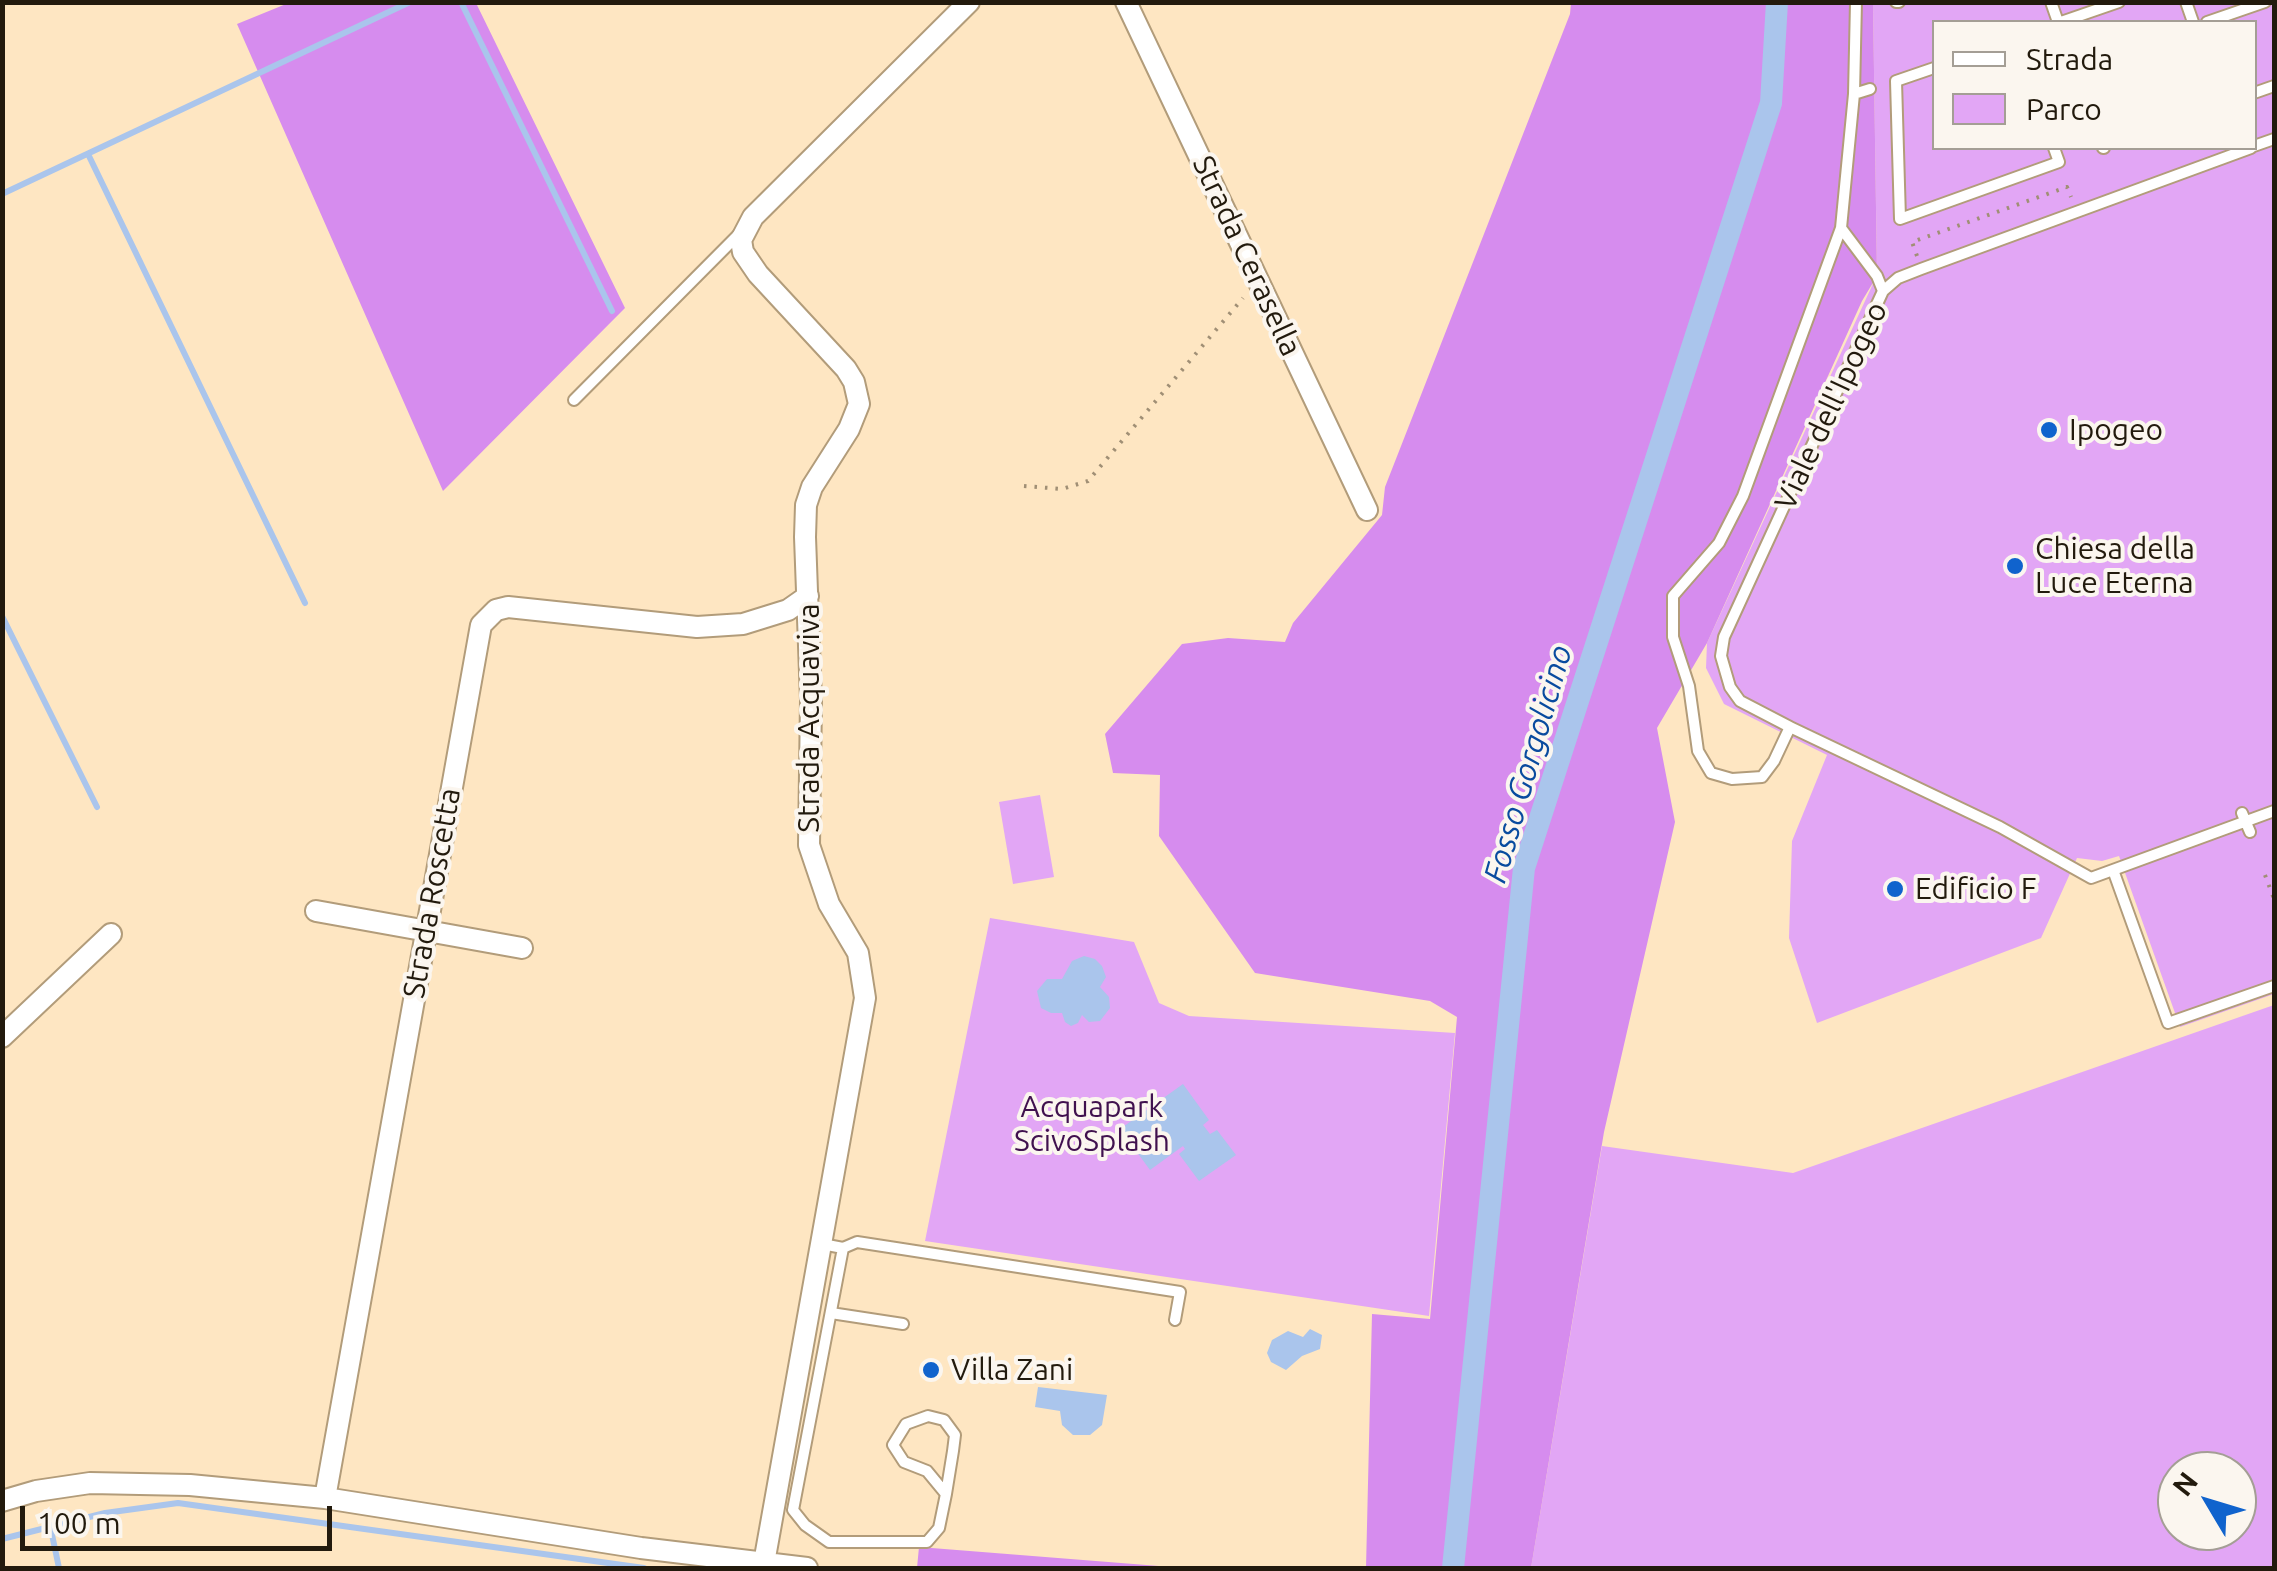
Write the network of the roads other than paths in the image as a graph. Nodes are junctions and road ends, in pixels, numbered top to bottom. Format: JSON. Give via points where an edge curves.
{"nodes":[{"id":1,"x":969,"y":2,"type":"edge"},
{"id":2,"x":1126,"y":2,"type":"edge"},
{"id":3,"x":1856,"y":2,"type":"edge"},
{"id":4,"x":2118,"y":2,"type":"edge"},
{"id":5,"x":2265,"y":2,"type":"edge"},
{"id":6,"x":2066,"y":20,"type":"edge"},
{"id":7,"x":2213,"y":20,"type":"edge"},
{"id":8,"x":1932,"y":69,"type":"edge"},
{"id":9,"x":1870,"y":89,"type":"dead end"},
{"id":10,"x":1854,"y":94,"type":"junction"},
{"id":11,"x":2055,"y":150,"type":"edge"},
{"id":12,"x":2245,"y":150,"type":"edge"},
{"id":13,"x":744,"y":228,"type":"junction"},
{"id":14,"x":1840,"y":228,"type":"junction"},
{"id":15,"x":1882,"y":291,"type":"junction"},
{"id":16,"x":574,"y":400,"type":"dead end"},
{"id":17,"x":1367,"y":510,"type":"dead end"},
{"id":18,"x":808,"y":596,"type":"junction"},
{"id":19,"x":1790,"y":727,"type":"junction"},
{"id":20,"x":2274,"y":811,"type":"edge"},
{"id":21,"x":2114,"y":870,"type":"junction"},
{"id":22,"x":316,"y":911,"type":"dead end"},
{"id":23,"x":426,"y":931,"type":"junction"},
{"id":24,"x":111,"y":934,"type":"dead end"},
{"id":25,"x":522,"y":948,"type":"dead end"},
{"id":26,"x":2274,"y":986,"type":"edge"},
{"id":27,"x":2,"y":1038,"type":"edge"},
{"id":28,"x":822,"y":1244,"type":"junction"},
{"id":29,"x":844,"y":1248,"type":"junction"},
{"id":30,"x":831,"y":1314,"type":"junction"},
{"id":31,"x":1175,"y":1320,"type":"dead end"},
{"id":32,"x":903,"y":1324,"type":"dead end"},
{"id":33,"x":946,"y":1494,"type":"junction"},
{"id":34,"x":325,"y":1498,"type":"junction"},
{"id":35,"x":2,"y":1501,"type":"edge"},
{"id":36,"x":764,"y":1563,"type":"junction"},
{"id":37,"x":807,"y":1568,"type":"edge"}],
"edges":[{"from":1,"to":13,"type":"street"},
{"from":2,"to":17,"type":"street","name":"Strada Cerasella"},
{"from":3,"to":10,"type":"lane"},
{"from":4,"to":6,"type":"lane"},
{"from":5,"to":7,"type":"lane"},
{"from":8,"to":11,"type":"lane","via":[[1896,81],[1900,219],[2059,162]]},
{"from":9,"to":10,"type":"lane"},
{"from":10,"to":14,"type":"lane"},
{"from":12,"to":15,"type":"lane","name":"Viale dell'Ipogeo","via":[[1921,269]]},
{"from":13,"to":16,"type":"lane"},
{"from":13,"to":18,"type":"street","name":"Strada Acquaviva","via":[[741,246],[750,264],[846,369],[858,396],[854,420],[816,477],[806,505]]},
{"from":14,"to":15,"type":"lane"},
{"from":14,"to":19,"type":"lane","via":[[1743,496],[1718,543],[1673,596],[1673,637],[1689,686],[1698,751],[1711,773],[1732,780],[1762,776]]},
{"from":15,"to":19,"type":"lane","name":"Viale dell'Ipogeo","via":[[1724,638],[1721,656],[1740,701]]},
{"from":18,"to":23,"type":"street","name":"Strada Roscetta","via":[[772,616],[697,627],[516,607],[490,614],[476,641]]},
{"from":18,"to":28,"type":"street","name":"Strada Acquaviva","via":[[809,845],[829,904],[858,953],[865,986]]},
{"from":19,"to":21,"type":"lane","via":[[2000,827],[2090,878]]},
{"from":20,"to":21,"type":"lane"},
{"from":21,"to":26,"type":"lane","via":[[2168,1023]]},
{"from":22,"to":23,"type":"street"},
{"from":23,"to":25,"type":"street"},
{"from":23,"to":34,"type":"street","name":"Strada Roscetta"},
{"from":24,"to":27,"type":"street"},
{"from":28,"to":29,"type":"lane"},
{"from":28,"to":36,"type":"street","name":"Strada Acquaviva"},
{"from":29,"to":30,"type":"lane"},
{"from":29,"to":31,"type":"lane","via":[[856,1242],[1180,1292]]},
{"from":30,"to":32,"type":"lane"},
{"from":30,"to":33,"type":"lane","via":[[793,1510],[829,1542],[927,1542],[939,1528]]},
{"from":33,"to":33,"type":"lane","via":[[955,1434],[944,1420],[928,1416],[906,1424],[894,1445],[904,1462],[926,1471]]},
{"from":34,"to":35,"type":"street","via":[[120,1482],[66,1485]]},
{"from":34,"to":36,"type":"street"},
{"from":36,"to":37,"type":"street"}]}
